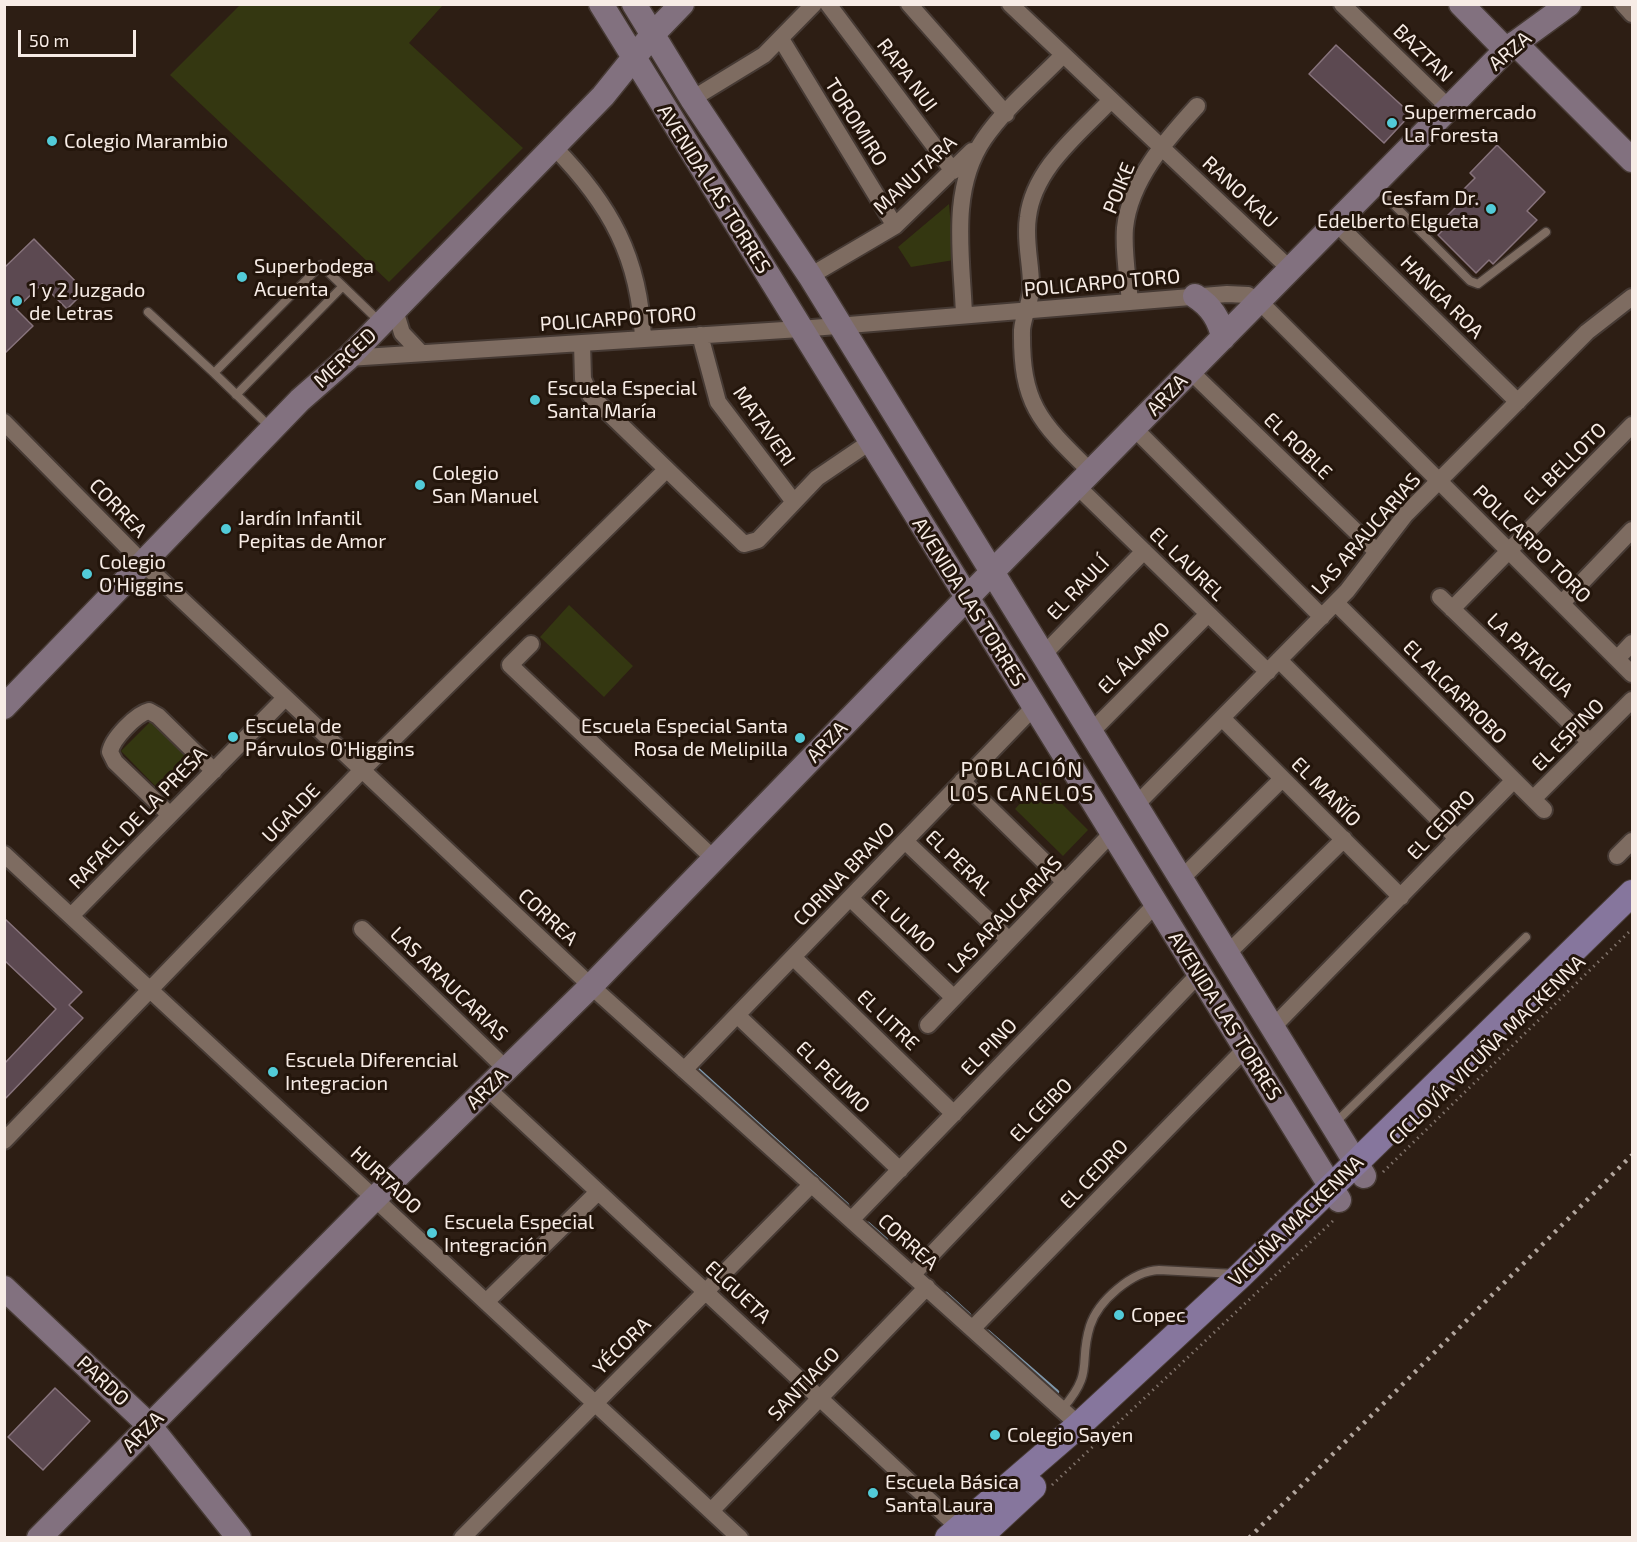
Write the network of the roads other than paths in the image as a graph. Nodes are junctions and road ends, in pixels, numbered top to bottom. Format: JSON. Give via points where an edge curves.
{"nodes":[{"id":1,"x":601,"y":4,"type":"edge"},
{"id":2,"x":634,"y":4,"type":"edge"},
{"id":3,"x":681,"y":4,"type":"edge"},
{"id":4,"x":814,"y":4,"type":"edge"},
{"id":5,"x":828,"y":4,"type":"edge"},
{"id":6,"x":909,"y":4,"type":"edge"},
{"id":7,"x":1010,"y":4,"type":"edge"},
{"id":8,"x":1342,"y":4,"type":"edge"},
{"id":9,"x":1461,"y":4,"type":"edge"},
{"id":10,"x":1569,"y":4,"type":"edge"},
{"id":11,"x":1623,"y":4,"type":"edge"},
{"id":12,"x":1632,"y":14,"type":"edge"},
{"id":13,"x":653,"y":34,"type":"junction"},
{"id":14,"x":781,"y":39,"type":"junction"},
{"id":15,"x":1511,"y":46,"type":"junction"},
{"id":16,"x":1063,"y":55,"type":"junction"},
{"id":17,"x":634,"y":58,"type":"junction"},
{"id":18,"x":692,"y":99,"type":"junction"},
{"id":19,"x":1111,"y":100,"type":"junction"},
{"id":20,"x":1197,"y":106,"type":"dead end"},
{"id":21,"x":1449,"y":108,"type":"junction"},
{"id":22,"x":1006,"y":114,"type":"junction"},
{"id":23,"x":985,"y":137,"type":"junction"},
{"id":24,"x":554,"y":147,"type":"junction"},
{"id":25,"x":1160,"y":147,"type":"junction"},
{"id":26,"x":1632,"y":160,"type":"edge"},
{"id":27,"x":953,"y":171,"type":"junction"},
{"id":28,"x":1373,"y":185,"type":"junction"},
{"id":29,"x":1336,"y":223,"type":"junction"},
{"id":30,"x":895,"y":226,"type":"junction"},
{"id":31,"x":1546,"y":232,"type":"dead end"},
{"id":32,"x":1290,"y":269,"type":"junction"},
{"id":33,"x":810,"y":276,"type":"junction"},
{"id":34,"x":343,"y":286,"type":"junction"},
{"id":35,"x":1195,"y":296,"type":"junction"},
{"id":36,"x":1632,"y":297,"type":"edge"},
{"id":37,"x":1259,"y":301,"type":"junction"},
{"id":38,"x":1130,"y":302,"type":"junction"},
{"id":39,"x":1026,"y":310,"type":"junction"},
{"id":40,"x":148,"y":312,"type":"dead end"},
{"id":41,"x":964,"y":315,"type":"junction"},
{"id":42,"x":388,"y":317,"type":"junction"},
{"id":43,"x":840,"y":325,"type":"junction"},
{"id":44,"x":800,"y":329,"type":"junction"},
{"id":45,"x":700,"y":335,"type":"junction"},
{"id":46,"x":1222,"y":338,"type":"junction"},
{"id":47,"x":643,"y":339,"type":"junction"},
{"id":48,"x":582,"y":343,"type":"junction"},
{"id":49,"x":421,"y":353,"type":"junction"},
{"id":50,"x":348,"y":358,"type":"junction"},
{"id":51,"x":1190,"y":370,"type":"junction"},
{"id":52,"x":214,"y":373,"type":"junction"},
{"id":53,"x":236,"y":395,"type":"junction"},
{"id":54,"x":1518,"y":402,"type":"junction"},
{"id":55,"x":4,"y":422,"type":"edge"},
{"id":56,"x":1632,"y":425,"type":"edge"},
{"id":57,"x":1134,"y":428,"type":"junction"},
{"id":58,"x":273,"y":429,"type":"junction"},
{"id":59,"x":870,"y":442,"type":"junction"},
{"id":60,"x":666,"y":470,"type":"junction"},
{"id":61,"x":1084,"y":479,"type":"junction"},
{"id":62,"x":1439,"y":481,"type":"junction"},
{"id":63,"x":794,"y":502,"type":"junction"},
{"id":64,"x":1632,"y":530,"type":"edge"},
{"id":65,"x":1143,"y":551,"type":"junction"},
{"id":66,"x":1509,"y":551,"type":"junction"},
{"id":67,"x":1377,"y":552,"type":"junction"},
{"id":68,"x":144,"y":564,"type":"junction"},
{"id":69,"x":992,"y":572,"type":"junction"},
{"id":70,"x":967,"y":598,"type":"junction"},
{"id":71,"x":1336,"y":603,"type":"junction"},
{"id":72,"x":1446,"y":603,"type":"joint"},
{"id":73,"x":1562,"y":603,"type":"junction"},
{"id":74,"x":1208,"y":614,"type":"junction"},
{"id":75,"x":1322,"y":616,"type":"junction"},
{"id":76,"x":1632,"y":643,"type":"edge"},
{"id":77,"x":531,"y":644,"type":"dead end"},
{"id":78,"x":1043,"y":655,"type":"junction"},
{"id":79,"x":1617,"y":658,"type":"junction"},
{"id":80,"x":1274,"y":666,"type":"junction"},
{"id":81,"x":1632,"y":674,"type":"edge"},
{"id":82,"x":285,"y":698,"type":"junction"},
{"id":83,"x":1632,"y":700,"type":"edge"},
{"id":84,"x":4,"y":707,"type":"edge"},
{"id":85,"x":1034,"y":707,"type":"junction"},
{"id":86,"x":1222,"y":718,"type":"junction"},
{"id":87,"x":1091,"y":732,"type":"junction"},
{"id":88,"x":1590,"y":742,"type":"junction"},
{"id":89,"x":214,"y":771,"type":"junction"},
{"id":90,"x":362,"y":771,"type":"junction"},
{"id":91,"x":1282,"y":778,"type":"junction"},
{"id":92,"x":1514,"y":780,"type":"junction"},
{"id":93,"x":962,"y":781,"type":"junction"},
{"id":94,"x":1136,"y":805,"type":"junction"},
{"id":95,"x":1538,"y":805,"type":"joint"},
{"id":96,"x":170,"y":815,"type":"junction"},
{"id":97,"x":1112,"y":833,"type":"junction"},
{"id":98,"x":1457,"y":838,"type":"junction"},
{"id":99,"x":1344,"y":839,"type":"junction"},
{"id":100,"x":905,"y":841,"type":"junction"},
{"id":101,"x":1632,"y":841,"type":"edge"},
{"id":102,"x":4,"y":854,"type":"edge"},
{"id":103,"x":1617,"y":856,"type":"dead end"},
{"id":104,"x":714,"y":859,"type":"junction"},
{"id":105,"x":1182,"y":878,"type":"junction"},
{"id":106,"x":1065,"y":882,"type":"junction"},
{"id":107,"x":1632,"y":893,"type":"edge"},
{"id":108,"x":1401,"y":897,"type":"junction"},
{"id":109,"x":850,"y":898,"type":"junction"},
{"id":110,"x":1156,"y":904,"type":"junction"},
{"id":111,"x":1632,"y":915,"type":"edge"},
{"id":112,"x":71,"y":916,"type":"junction"},
{"id":113,"x":362,"y":929,"type":"dead end"},
{"id":114,"x":1526,"y":936,"type":"dead end"},
{"id":115,"x":1009,"y":940,"type":"junction"},
{"id":116,"x":1228,"y":953,"type":"junction"},
{"id":117,"x":793,"y":957,"type":"junction"},
{"id":118,"x":1199,"y":974,"type":"junction"},
{"id":119,"x":591,"y":987,"type":"junction"},
{"id":120,"x":149,"y":988,"type":"junction"},
{"id":121,"x":954,"y":998,"type":"junction"},
{"id":122,"x":737,"y":1015,"type":"junction"},
{"id":123,"x":928,"y":1025,"type":"dead end"},
{"id":124,"x":1274,"y":1027,"type":"junction"},
{"id":125,"x":1245,"y":1049,"type":"junction"},
{"id":126,"x":506,"y":1069,"type":"junction"},
{"id":127,"x":684,"y":1070,"type":"junction"},
{"id":128,"x":487,"y":1088,"type":"junction"},
{"id":129,"x":954,"y":1114,"type":"junction"},
{"id":130,"x":1332,"y":1125,"type":"junction"},
{"id":131,"x":4,"y":1141,"type":"edge"},
{"id":132,"x":900,"y":1170,"type":"junction"},
{"id":133,"x":1367,"y":1171,"type":"junction"},
{"id":134,"x":812,"y":1184,"type":"junction"},
{"id":135,"x":598,"y":1191,"type":"junction"},
{"id":136,"x":375,"y":1199,"type":"junction"},
{"id":137,"x":1336,"y":1201,"type":"junction"},
{"id":138,"x":852,"y":1220,"type":"junction"},
{"id":139,"x":912,"y":1274,"type":"junction"},
{"id":140,"x":1241,"y":1275,"type":"junction"},
{"id":141,"x":927,"y":1287,"type":"junction"},
{"id":142,"x":4,"y":1288,"type":"edge"},
{"id":143,"x":706,"y":1291,"type":"junction"},
{"id":144,"x":486,"y":1302,"type":"junction"},
{"id":145,"x":973,"y":1328,"type":"junction"},
{"id":146,"x":820,"y":1398,"type":"junction"},
{"id":147,"x":595,"y":1403,"type":"junction"},
{"id":148,"x":1071,"y":1417,"type":"junction"},
{"id":149,"x":149,"y":1425,"type":"junction"},
{"id":150,"x":711,"y":1511,"type":"junction"},
{"id":151,"x":962,"y":1534,"type":"edge"},
{"id":152,"x":39,"y":1538,"type":"edge"},
{"id":153,"x":239,"y":1538,"type":"edge"},
{"id":154,"x":462,"y":1538,"type":"edge"},
{"id":155,"x":740,"y":1538,"type":"edge"}],
"edges":[{"from":1,"to":17,"type":"main road","name":"AVENIDA LAS TORRES"},
{"from":2,"to":13,"type":"main road","name":"AVENIDA LAS TORRES"},
{"from":3,"to":13,"type":"main road","name":"MERCED"},
{"from":4,"to":14,"type":"street"},
{"from":5,"to":27,"type":"street","name":"RAPA NUI"},
{"from":6,"to":22,"type":"street"},
{"from":7,"to":16,"type":"street"},
{"from":8,"to":21,"type":"street","name":"BAZTAN"},
{"from":9,"to":15,"type":"main road"},
{"from":10,"to":15,"type":"main road","name":"ARZA"},
{"from":11,"to":12,"type":"street"},
{"from":13,"to":17,"type":"main road","name":"MERCED"},
{"from":13,"to":18,"type":"main road","name":"AVENIDA LAS TORRES"},
{"from":14,"to":18,"type":"street","via":[[751,65]]},
{"from":14,"to":30,"type":"street","name":"TOROMIRO"},
{"from":15,"to":21,"type":"main road","name":"ARZA"},
{"from":15,"to":26,"type":"main road"},
{"from":16,"to":19,"type":"street"},
{"from":16,"to":22,"type":"street","name":"MANUTARA"},
{"from":17,"to":24,"type":"main road","name":"MERCED"},
{"from":17,"to":44,"type":"main road","name":"AVENIDA LAS TORRES"},
{"from":18,"to":33,"type":"main road","name":"AVENIDA LAS TORRES"},
{"from":19,"to":25,"type":"street"},
{"from":19,"to":39,"type":"street","name":"EL LAUREL","via":[[1050,166],[1033,195],[1027,229],[1031,291]]},
{"from":20,"to":25,"type":"street","name":"POIKE"},
{"from":21,"to":28,"type":"main road","name":"ARZA"},
{"from":22,"to":23,"type":"street","name":"MANUTARA"},
{"from":23,"to":27,"type":"street","name":"MANUTARA"},
{"from":23,"to":41,"type":"street","name":"MANUTARA","via":[[967,172],[961,203]]},
{"from":24,"to":42,"type":"main road","name":"MERCED"},
{"from":24,"to":47,"type":"street","via":[[595,192],[621,237],[635,279]]},
{"from":25,"to":32,"type":"street","name":"RANO KAU"},
{"from":25,"to":38,"type":"street","name":"POIKE","via":[[1128,215],[1125,243]]},
{"from":27,"to":30,"type":"street","name":"MANUTARA"},
{"from":28,"to":29,"type":"main road","name":"ARZA"},
{"from":28,"to":31,"type":"lane","via":[[1470,281],[1478,284]]},
{"from":29,"to":32,"type":"main road","name":"ARZA"},
{"from":29,"to":54,"type":"street","name":"HANGA ROA"},
{"from":30,"to":33,"type":"street","name":"MANUTARA"},
{"from":32,"to":37,"type":"main road","name":"ARZA"},
{"from":33,"to":43,"type":"main road","name":"AVENIDA LAS TORRES"},
{"from":34,"to":42,"type":"lane"},
{"from":34,"to":52,"type":"lane","via":[[321,265]]},
{"from":34,"to":53,"type":"lane"},
{"from":35,"to":37,"type":"street","name":"POLICARPO TORO","via":[[1239,293]]},
{"from":35,"to":38,"type":"street","name":"POLICARPO TORO"},
{"from":35,"to":46,"type":"main road","via":[[1216,316]]},
{"from":36,"to":54,"type":"street","name":"LAS ARAUCARIAS","via":[[1587,332]]},
{"from":37,"to":46,"type":"main road","name":"ARZA"},
{"from":37,"to":62,"type":"street","name":"POLICARPO TORO"},
{"from":38,"to":39,"type":"street","name":"POLICARPO TORO"},
{"from":39,"to":41,"type":"street","name":"POLICARPO TORO"},
{"from":39,"to":61,"type":"street","name":"EL LAUREL","via":[[1022,328],[1030,398]]},
{"from":40,"to":52,"type":"lane"},
{"from":41,"to":43,"type":"street","name":"POLICARPO TORO"},
{"from":42,"to":49,"type":"street"},
{"from":42,"to":50,"type":"main road","name":"MERCED"},
{"from":43,"to":44,"type":"street","name":"POLICARPO TORO"},
{"from":43,"to":69,"type":"main road","name":"AVENIDA LAS TORRES"},
{"from":44,"to":45,"type":"street","name":"POLICARPO TORO"},
{"from":44,"to":59,"type":"main road","name":"AVENIDA LAS TORRES"},
{"from":45,"to":47,"type":"street","name":"POLICARPO TORO"},
{"from":45,"to":63,"type":"street","name":"MATAVERI","via":[[718,402]]},
{"from":46,"to":51,"type":"main road","name":"ARZA"},
{"from":47,"to":48,"type":"street","name":"POLICARPO TORO"},
{"from":48,"to":49,"type":"street","name":"POLICARPO TORO"},
{"from":48,"to":60,"type":"street","via":[[586,390]]},
{"from":49,"to":50,"type":"street","name":"POLICARPO TORO"},
{"from":50,"to":58,"type":"main road","name":"MERCED","via":[[313,387]]},
{"from":51,"to":57,"type":"main road","name":"ARZA"},
{"from":51,"to":67,"type":"street","name":"EL ROBLE"},
{"from":52,"to":53,"type":"lane"},
{"from":53,"to":58,"type":"lane"},
{"from":54,"to":62,"type":"street","name":"LAS ARAUCARIAS"},
{"from":55,"to":68,"type":"street","name":"CORREA"},
{"from":56,"to":66,"type":"street","name":"EL BELLOTO"},
{"from":57,"to":61,"type":"main road","name":"ARZA"},
{"from":57,"to":75,"type":"street"},
{"from":58,"to":68,"type":"main road","name":"MERCED"},
{"from":59,"to":63,"type":"street","via":[[824,472]]},
{"from":59,"to":70,"type":"main road","name":"AVENIDA LAS TORRES"},
{"from":60,"to":63,"type":"street","via":[[744,544],[758,540]]},
{"from":60,"to":90,"type":"street","name":"UGALDE"},
{"from":61,"to":65,"type":"street","name":"EL LAUREL"},
{"from":61,"to":69,"type":"main road","name":"ARZA"},
{"from":62,"to":66,"type":"street","name":"POLICARPO TORO"},
{"from":62,"to":67,"type":"street","name":"LAS ARAUCARIAS","via":[[1406,514]]},
{"from":64,"to":73,"type":"street"},
{"from":65,"to":74,"type":"street","name":"EL LAUREL"},
{"from":65,"to":78,"type":"street","name":"EL RAULÍ"},
{"from":66,"to":72,"type":"street","name":"EL BELLOTO"},
{"from":66,"to":73,"type":"street","name":"POLICARPO TORO"},
{"from":67,"to":71,"type":"street","name":"LAS ARAUCARIAS"},
{"from":68,"to":82,"type":"street","name":"CORREA"},
{"from":68,"to":84,"type":"main road","name":"MERCED"},
{"from":69,"to":70,"type":"main road","name":"ARZA"},
{"from":69,"to":78,"type":"main road","name":"AVENIDA LAS TORRES"},
{"from":70,"to":85,"type":"main road","name":"AVENIDA LAS TORRES"},
{"from":70,"to":104,"type":"main road","name":"ARZA"},
{"from":71,"to":75,"type":"street","name":"LAS ARAUCARIAS"},
{"from":71,"to":92,"type":"street","name":"EL ALGARROBO"},
{"from":72,"to":88,"type":"street","name":"LA PATAGUA"},
{"from":73,"to":79,"type":"street","name":"POLICARPO TORO"},
{"from":74,"to":80,"type":"street","name":"EL LAUREL"},
{"from":74,"to":87,"type":"street","name":"EL ÁLAMO"},
{"from":75,"to":80,"type":"street","name":"LAS ARAUCARIAS"},
{"from":76,"to":79,"type":"street"},
{"from":77,"to":104,"type":"street","via":[[510,665]]},
{"from":78,"to":87,"type":"main road","name":"AVENIDA LAS TORRES"},
{"from":79,"to":81,"type":"street","name":"POLICARPO TORO"},
{"from":80,"to":86,"type":"street","name":"LAS ARAUCARIAS"},
{"from":80,"to":98,"type":"street","name":"EL LAUREL"},
{"from":82,"to":89,"type":"street","name":"RAFAEL DE LA PRESA"},
{"from":82,"to":90,"type":"street","name":"CORREA"},
{"from":83,"to":88,"type":"street","name":"EL ESPINO"},
{"from":85,"to":93,"type":"street","name":"CORINA BRAVO"},
{"from":85,"to":97,"type":"main road","name":"AVENIDA LAS TORRES"},
{"from":86,"to":91,"type":"street","name":"EL MAÑÍO"},
{"from":86,"to":94,"type":"street","name":"LAS ARAUCARIAS"},
{"from":87,"to":94,"type":"main road","name":"AVENIDA LAS TORRES"},
{"from":88,"to":95,"type":"street","name":"EL ESPINO"},
{"from":89,"to":96,"type":"street","name":"RAFAEL DE LA PRESA"},
{"from":89,"to":96,"type":"street","via":[[158,716],[149,711],[141,715],[113,743],[110,752],[115,762]]},
{"from":90,"to":119,"type":"street","name":"CORREA"},
{"from":90,"to":120,"type":"street","name":"UGALDE"},
{"from":91,"to":99,"type":"street","name":"EL MAÑÍO"},
{"from":91,"to":105,"type":"street"},
{"from":92,"to":95,"type":"street","name":"EL ALGARROBO"},
{"from":92,"to":98,"type":"street","name":"EL CEDRO"},
{"from":93,"to":100,"type":"street","name":"CORINA BRAVO"},
{"from":93,"to":106,"type":"street"},
{"from":94,"to":105,"type":"main road","name":"AVENIDA LAS TORRES"},
{"from":96,"to":112,"type":"street","name":"RAFAEL DE LA PRESA"},
{"from":97,"to":106,"type":"street","name":"LAS ARAUCARIAS"},
{"from":97,"to":110,"type":"main road","name":"AVENIDA LAS TORRES"},
{"from":98,"to":108,"type":"street","name":"EL CEDRO"},
{"from":99,"to":108,"type":"street","name":"EL MAÑÍO"},
{"from":99,"to":116,"type":"street"},
{"from":100,"to":109,"type":"street","name":"CORINA BRAVO"},
{"from":100,"to":115,"type":"street","name":"EL PERAL"},
{"from":101,"to":103,"type":"street"},
{"from":102,"to":112,"type":"street","name":"HURTADO"},
{"from":104,"to":119,"type":"main road","name":"ARZA"},
{"from":105,"to":116,"type":"main road","name":"AVENIDA LAS TORRES"},
{"from":106,"to":115,"type":"street","name":"LAS ARAUCARIAS"},
{"from":107,"to":133,"type":"main road","name":"VICUÑA MACKENNA"},
{"from":108,"to":124,"type":"street","name":"EL CEDRO"},
{"from":109,"to":117,"type":"street","name":"CORINA BRAVO"},
{"from":109,"to":121,"type":"street","name":"EL ULMO"},
{"from":110,"to":118,"type":"main road","name":"AVENIDA LAS TORRES"},
{"from":110,"to":129,"type":"street","name":"EL PINO"},
{"from":111,"to":133,"type":"main road","name":"VICUÑA MACKENNA"},
{"from":112,"to":120,"type":"street","name":"HURTADO"},
{"from":113,"to":126,"type":"street","name":"LAS ARAUCARIAS"},
{"from":114,"to":130,"type":"lane"},
{"from":115,"to":121,"type":"street","name":"LAS ARAUCARIAS"},
{"from":116,"to":124,"type":"main road","name":"AVENIDA LAS TORRES"},
{"from":117,"to":122,"type":"street","name":"CORINA BRAVO"},
{"from":117,"to":129,"type":"street","name":"EL LITRE"},
{"from":118,"to":125,"type":"main road","name":"AVENIDA LAS TORRES"},
{"from":118,"to":139,"type":"street","name":"EL CEIBO"},
{"from":119,"to":126,"type":"main road","name":"ARZA"},
{"from":119,"to":127,"type":"street","name":"CORREA"},
{"from":120,"to":131,"type":"street","name":"UGALDE"},
{"from":120,"to":136,"type":"street","name":"HURTADO"},
{"from":121,"to":123,"type":"street","name":"LAS ARAUCARIAS"},
{"from":122,"to":127,"type":"street","name":"CORINA BRAVO"},
{"from":122,"to":132,"type":"street","name":"EL PEUMO"},
{"from":124,"to":130,"type":"main road","name":"AVENIDA LAS TORRES"},
{"from":125,"to":137,"type":"main road","name":"AVENIDA LAS TORRES"},
{"from":125,"to":145,"type":"street","name":"EL CEDRO"},
{"from":126,"to":128,"type":"main road","name":"ARZA"},
{"from":127,"to":134,"type":"street","name":"CORREA"},
{"from":128,"to":135,"type":"street","name":"ELGUETA"},
{"from":128,"to":136,"type":"main road","name":"ARZA"},
{"from":129,"to":132,"type":"street","name":"EL PINO"},
{"from":130,"to":133,"type":"main road","name":"AVENIDA LAS TORRES"},
{"from":132,"to":138,"type":"street","name":"EL PINO"},
{"from":133,"to":137,"type":"main road","name":"VICUÑA MACKENNA"},
{"from":134,"to":138,"type":"street","name":"CORREA"},
{"from":134,"to":143,"type":"street","name":"YÉCORA"},
{"from":135,"to":143,"type":"street","name":"ELGUETA"},
{"from":135,"to":144,"type":"street"},
{"from":136,"to":144,"type":"street","name":"HURTADO"},
{"from":136,"to":149,"type":"main road","name":"ARZA"},
{"from":137,"to":140,"type":"main road","name":"VICUÑA MACKENNA"},
{"from":137,"to":151,"type":"main road","name":"VICUÑA MACKENNA","via":[[1244,1292]]},
{"from":138,"to":139,"type":"street","name":"CORREA"},
{"from":139,"to":141,"type":"street","name":"CORREA"},
{"from":140,"to":148,"type":"main road","name":"VICUÑA MACKENNA"},
{"from":140,"to":148,"type":"lane","via":[[1159,1270],[1129,1280],[1095,1316],[1088,1333],[1084,1377]]},
{"from":141,"to":145,"type":"street","name":"CORREA"},
{"from":141,"to":146,"type":"street","name":"SANTIAGO"},
{"from":142,"to":149,"type":"main road","name":"PARDO"},
{"from":143,"to":146,"type":"street","name":"ELGUETA"},
{"from":143,"to":147,"type":"street","name":"YÉCORA"},
{"from":144,"to":147,"type":"street","name":"HURTADO"},
{"from":145,"to":148,"type":"street","name":"CORREA"},
{"from":146,"to":150,"type":"street","name":"SANTIAGO"},
{"from":146,"to":151,"type":"street","name":"ELGUETA"},
{"from":147,"to":150,"type":"street","name":"HURTADO"},
{"from":147,"to":154,"type":"street","name":"YÉCORA"},
{"from":148,"to":151,"type":"main road","name":"VICUÑA MACKENNA"},
{"from":149,"to":152,"type":"main road","name":"ARZA"},
{"from":149,"to":153,"type":"main road","name":"PARDO"},
{"from":150,"to":155,"type":"street","name":"HURTADO"}]}
